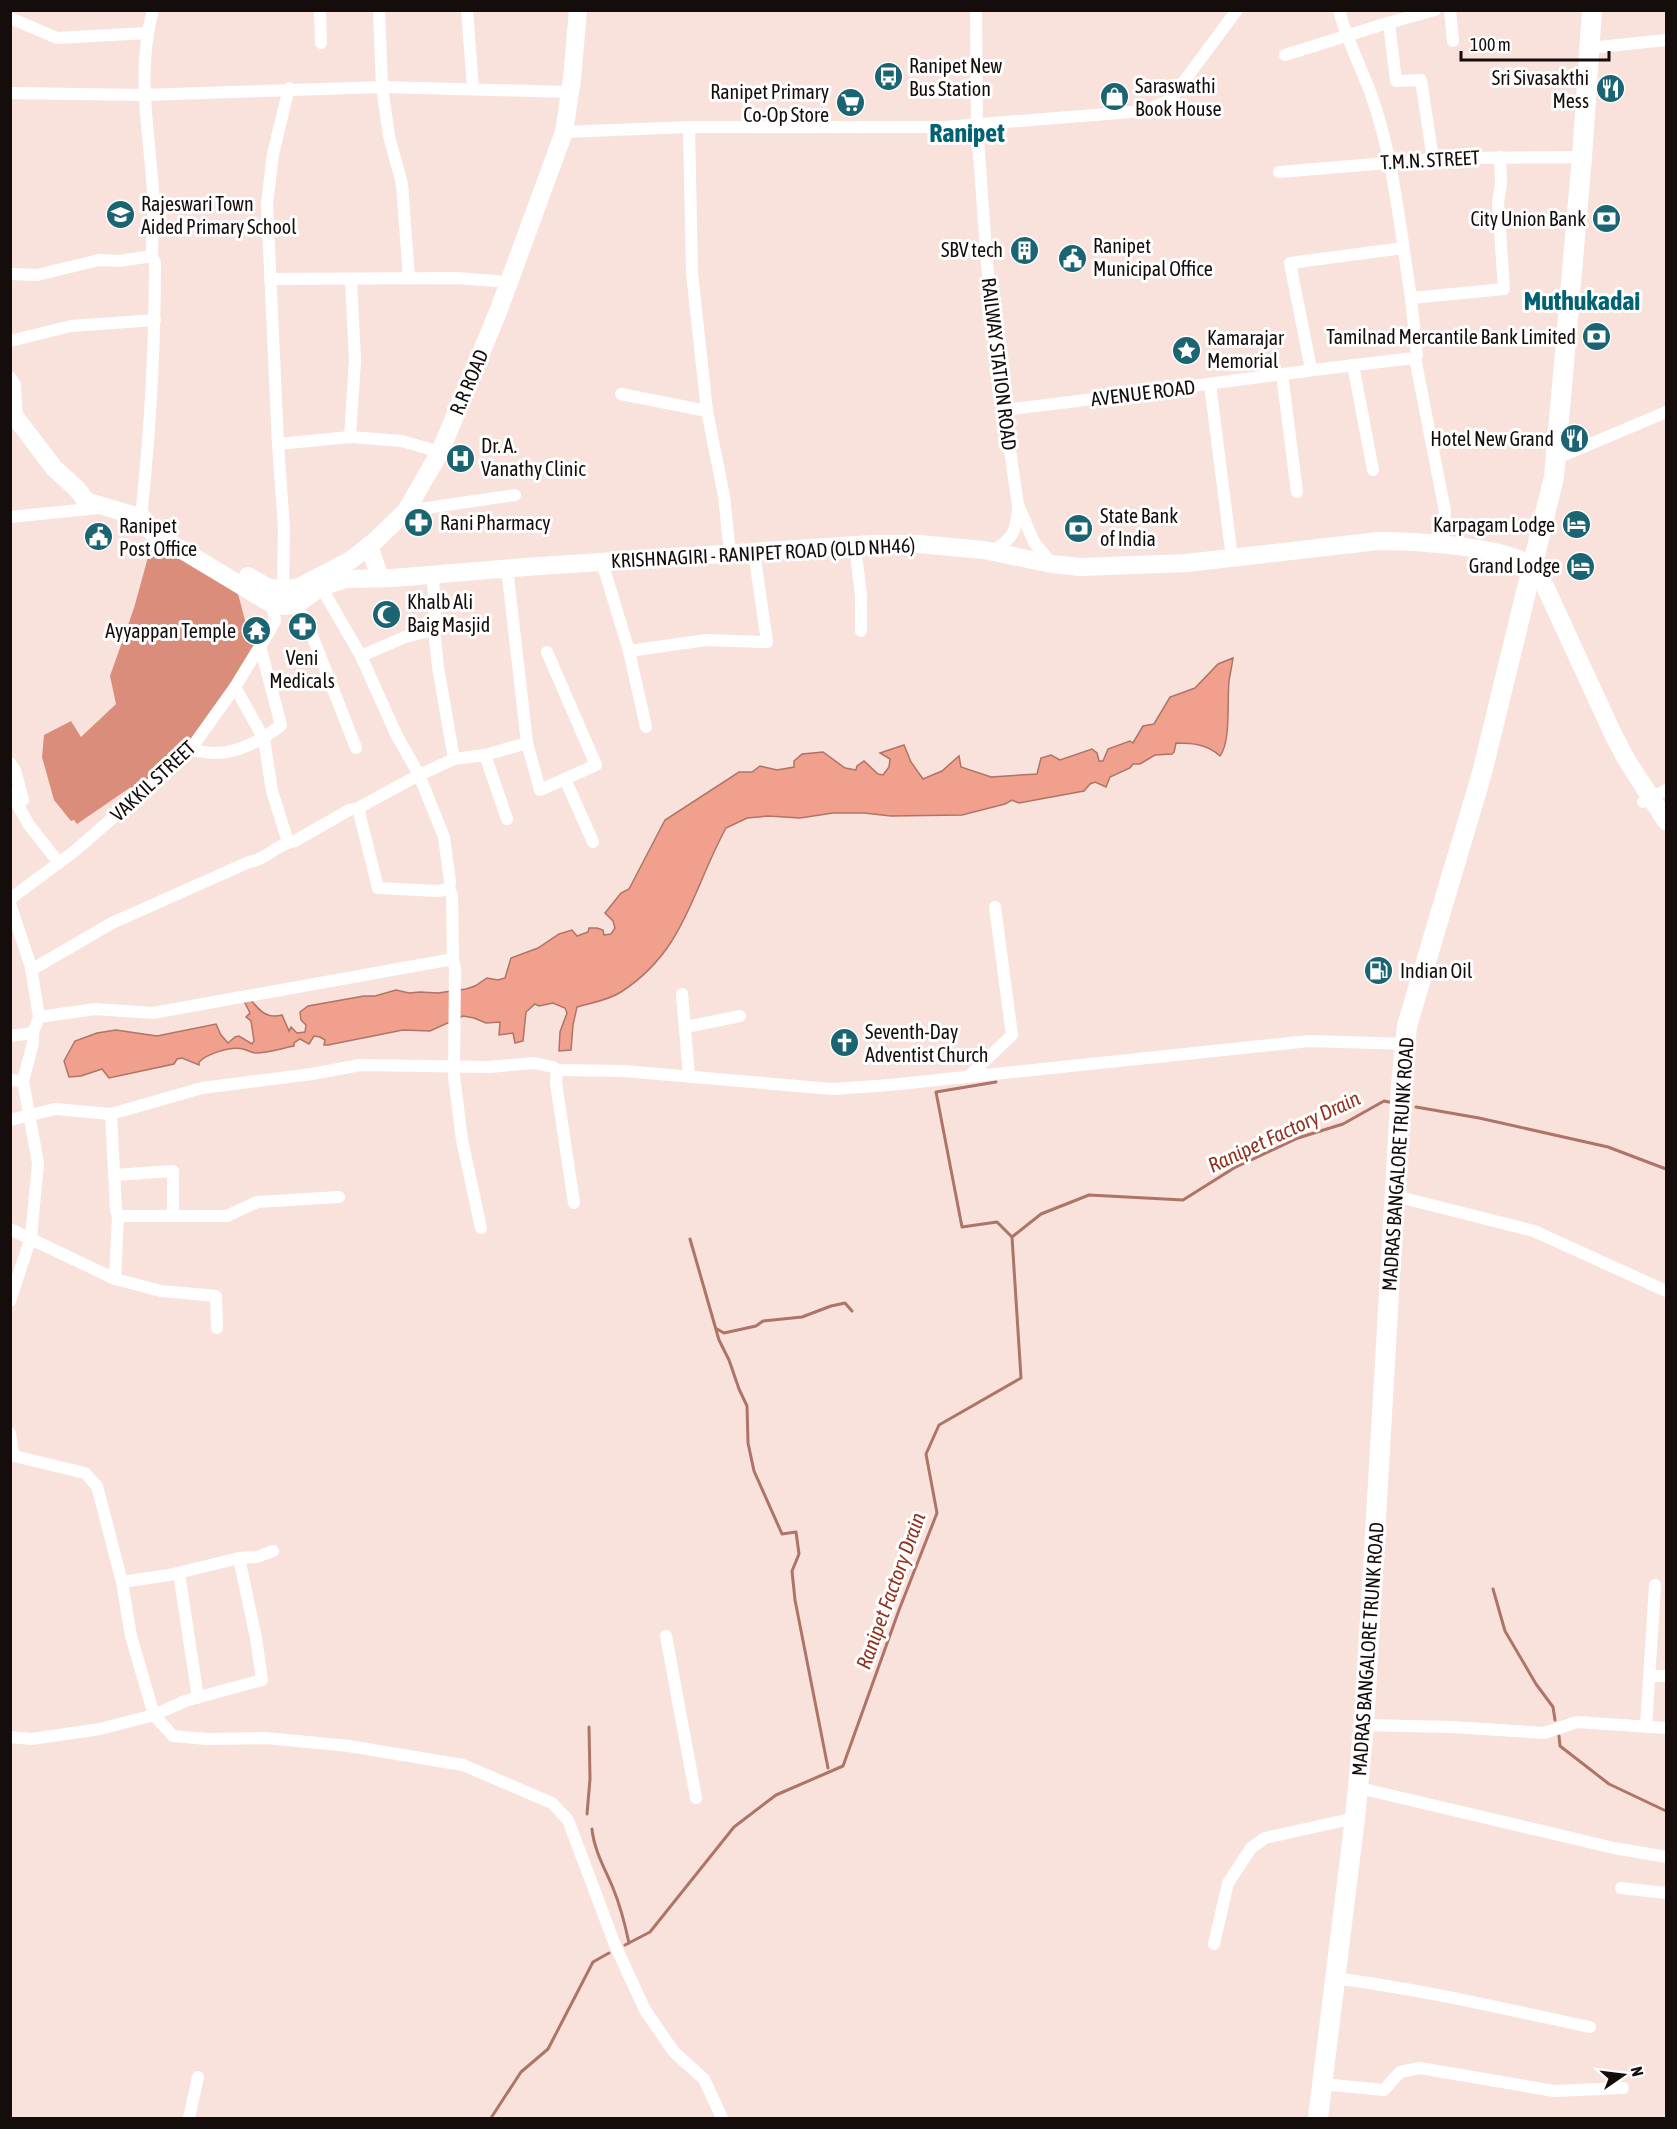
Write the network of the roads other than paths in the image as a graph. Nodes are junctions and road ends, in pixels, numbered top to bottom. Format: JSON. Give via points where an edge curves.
{"nodes":[{"id":1,"x":153,"y":10,"type":"edge"},
{"id":2,"x":320,"y":10,"type":"edge"},
{"id":3,"x":379,"y":10,"type":"edge"},
{"id":4,"x":467,"y":10,"type":"edge"},
{"id":5,"x":577,"y":10,"type":"edge"},
{"id":6,"x":976,"y":10,"type":"edge"},
{"id":7,"x":1237,"y":10,"type":"edge"},
{"id":8,"x":1339,"y":10,"type":"edge"},
{"id":9,"x":1435,"y":10,"type":"edge"},
{"id":10,"x":1450,"y":10,"type":"edge"},
{"id":11,"x":1592,"y":10,"type":"edge"},
{"id":12,"x":1602,"y":10,"type":"edge"},
{"id":13,"x":10,"y":18,"type":"edge"},
{"id":14,"x":1389,"y":23,"type":"junction"},
{"id":15,"x":147,"y":33,"type":"junction"},
{"id":16,"x":1345,"y":36,"type":"junction"},
{"id":17,"x":1666,"y":40,"type":"edge"},
{"id":18,"x":1454,"y":41,"type":"dead end"},
{"id":19,"x":321,"y":43,"type":"dead end"},
{"id":20,"x":1599,"y":47,"type":"junction"},
{"id":21,"x":1285,"y":55,"type":"dead end"},
{"id":22,"x":1593,"y":73,"type":"junction"},
{"id":23,"x":570,"y":83,"type":"junction"},
{"id":24,"x":382,"y":87,"type":"junction"},
{"id":25,"x":289,"y":88,"type":"junction"},
{"id":26,"x":473,"y":88,"type":"junction"},
{"id":27,"x":10,"y":93,"type":"edge"},
{"id":28,"x":143,"y":95,"type":"junction"},
{"id":29,"x":977,"y":125,"type":"junction"},
{"id":30,"x":689,"y":127,"type":"junction"},
{"id":31,"x":564,"y":132,"type":"junction"},
{"id":32,"x":1500,"y":157,"type":"junction"},
{"id":33,"x":1433,"y":159,"type":"junction"},
{"id":34,"x":1586,"y":159,"type":"junction"},
{"id":35,"x":1389,"y":162,"type":"junction"},
{"id":36,"x":1279,"y":172,"type":"dead end"},
{"id":37,"x":1403,"y":248,"type":"junction"},
{"id":38,"x":152,"y":256,"type":"junction"},
{"id":39,"x":10,"y":274,"type":"edge"},
{"id":40,"x":409,"y":278,"type":"junction"},
{"id":41,"x":270,"y":279,"type":"junction"},
{"id":42,"x":351,"y":279,"type":"junction"},
{"id":43,"x":509,"y":282,"type":"junction"},
{"id":44,"x":1411,"y":298,"type":"junction"},
{"id":45,"x":155,"y":320,"type":"junction"},
{"id":46,"x":10,"y":341,"type":"edge"},
{"id":47,"x":1415,"y":358,"type":"junction"},
{"id":48,"x":1353,"y":364,"type":"junction"},
{"id":49,"x":1311,"y":369,"type":"junction"},
{"id":50,"x":1282,"y":374,"type":"junction"},
{"id":51,"x":10,"y":377,"type":"edge"},
{"id":52,"x":1210,"y":384,"type":"junction"},
{"id":53,"x":621,"y":394,"type":"dead end"},
{"id":54,"x":1004,"y":410,"type":"junction"},
{"id":55,"x":707,"y":411,"type":"junction"},
{"id":56,"x":1666,"y":412,"type":"edge"},
{"id":57,"x":12,"y":417,"type":"edge"},
{"id":58,"x":350,"y":437,"type":"junction"},
{"id":59,"x":278,"y":444,"type":"junction"},
{"id":60,"x":440,"y":452,"type":"junction"},
{"id":61,"x":1560,"y":457,"type":"junction"},
{"id":62,"x":1373,"y":470,"type":"dead end"},
{"id":63,"x":1297,"y":492,"type":"dead end"},
{"id":64,"x":515,"y":495,"type":"dead end"},
{"id":65,"x":1018,"y":505,"type":"junction"},
{"id":66,"x":108,"y":507,"type":"junction"},
{"id":67,"x":406,"y":511,"type":"junction"},
{"id":68,"x":10,"y":517,"type":"edge"},
{"id":69,"x":146,"y":522,"type":"junction"},
{"id":70,"x":1443,"y":544,"type":"junction"},
{"id":71,"x":369,"y":545,"type":"junction"},
{"id":72,"x":855,"y":545,"type":"junction"},
{"id":73,"x":993,"y":551,"type":"junction"},
{"id":74,"x":754,"y":552,"type":"junction"},
{"id":75,"x":730,"y":553,"type":"junction"},
{"id":76,"x":1232,"y":558,"type":"junction"},
{"id":77,"x":602,"y":561,"type":"junction"},
{"id":78,"x":1052,"y":564,"type":"junction"},
{"id":79,"x":507,"y":568,"type":"junction"},
{"id":80,"x":433,"y":575,"type":"junction"},
{"id":81,"x":380,"y":579,"type":"junction"},
{"id":82,"x":1535,"y":581,"type":"junction"},
{"id":83,"x":321,"y":587,"type":"junction"},
{"id":84,"x":277,"y":597,"type":"junction"},
{"id":85,"x":296,"y":605,"type":"junction"},
{"id":86,"x":434,"y":630,"type":"junction"},
{"id":87,"x":861,"y":631,"type":"dead end"},
{"id":88,"x":260,"y":646,"type":"junction"},
{"id":89,"x":629,"y":651,"type":"junction"},
{"id":90,"x":547,"y":652,"type":"dead end"},
{"id":91,"x":361,"y":656,"type":"junction"},
{"id":92,"x":235,"y":687,"type":"junction"},
{"id":93,"x":646,"y":727,"type":"dead end"},
{"id":94,"x":264,"y":739,"type":"junction"},
{"id":95,"x":527,"y":743,"type":"junction"},
{"id":96,"x":356,"y":748,"type":"dead end"},
{"id":97,"x":190,"y":750,"type":"junction"},
{"id":98,"x":485,"y":755,"type":"junction"},
{"id":99,"x":454,"y":759,"type":"junction"},
{"id":100,"x":10,"y":763,"type":"edge"},
{"id":101,"x":420,"y":775,"type":"junction"},
{"id":102,"x":565,"y":779,"type":"junction"},
{"id":103,"x":10,"y":791,"type":"edge"},
{"id":104,"x":1653,"y":797,"type":"edge"},
{"id":105,"x":23,"y":800,"type":"dead end"},
{"id":106,"x":358,"y":808,"type":"junction"},
{"id":107,"x":507,"y":819,"type":"dead end"},
{"id":108,"x":1666,"y":821,"type":"edge"},
{"id":109,"x":1666,"y":837,"type":"edge"},
{"id":110,"x":288,"y":842,"type":"junction"},
{"id":111,"x":593,"y":842,"type":"dead end"},
{"id":112,"x":59,"y":863,"type":"junction"},
{"id":113,"x":449,"y":889,"type":"junction"},
{"id":114,"x":10,"y":898,"type":"edge"},
{"id":115,"x":10,"y":904,"type":"edge"},
{"id":116,"x":995,"y":907,"type":"dead end"},
{"id":117,"x":453,"y":959,"type":"junction"},
{"id":118,"x":32,"y":970,"type":"junction"},
{"id":119,"x":682,"y":994,"type":"dead end"},
{"id":120,"x":740,"y":1016,"type":"dead end"},
{"id":121,"x":39,"y":1017,"type":"junction"},
{"id":122,"x":686,"y":1027,"type":"junction"},
{"id":123,"x":33,"y":1033,"type":"junction"},
{"id":124,"x":10,"y":1036,"type":"edge"},
{"id":125,"x":1409,"y":1044,"type":"junction"},
{"id":126,"x":456,"y":1065,"type":"junction"},
{"id":127,"x":557,"y":1070,"type":"junction"},
{"id":128,"x":689,"y":1076,"type":"junction"},
{"id":129,"x":968,"y":1077,"type":"junction"},
{"id":130,"x":17,"y":1081,"type":"edge"},
{"id":131,"x":111,"y":1113,"type":"junction"},
{"id":132,"x":30,"y":1116,"type":"junction"},
{"id":133,"x":10,"y":1120,"type":"edge"},
{"id":134,"x":114,"y":1175,"type":"junction"},
{"id":135,"x":339,"y":1197,"type":"dead end"},
{"id":136,"x":1399,"y":1197,"type":"junction"},
{"id":137,"x":574,"y":1203,"type":"dead end"},
{"id":138,"x":118,"y":1216,"type":"junction"},
{"id":139,"x":173,"y":1216,"type":"junction"},
{"id":140,"x":481,"y":1228,"type":"dead end"},
{"id":141,"x":10,"y":1229,"type":"edge"},
{"id":142,"x":31,"y":1237,"type":"junction"},
{"id":143,"x":115,"y":1279,"type":"junction"},
{"id":144,"x":1666,"y":1291,"type":"edge"},
{"id":145,"x":10,"y":1301,"type":"edge"},
{"id":146,"x":217,"y":1328,"type":"dead end"},
{"id":147,"x":10,"y":1433,"type":"edge"},
{"id":148,"x":12,"y":1455,"type":"edge"},
{"id":149,"x":273,"y":1551,"type":"dead end"},
{"id":150,"x":239,"y":1558,"type":"junction"},
{"id":151,"x":179,"y":1573,"type":"junction"},
{"id":152,"x":122,"y":1582,"type":"junction"},
{"id":153,"x":1655,"y":1585,"type":"dead end"},
{"id":154,"x":666,"y":1636,"type":"dead end"},
{"id":155,"x":1650,"y":1676,"type":"junction"},
{"id":156,"x":1666,"y":1676,"type":"edge"},
{"id":157,"x":198,"y":1698,"type":"junction"},
{"id":158,"x":154,"y":1715,"type":"junction"},
{"id":159,"x":1368,"y":1725,"type":"junction"},
{"id":160,"x":1646,"y":1727,"type":"junction"},
{"id":161,"x":1666,"y":1728,"type":"edge"},
{"id":162,"x":10,"y":1737,"type":"edge"},
{"id":163,"x":1368,"y":1790,"type":"junction"},
{"id":164,"x":696,"y":1798,"type":"dead end"},
{"id":165,"x":1360,"y":1819,"type":"junction"},
{"id":166,"x":1666,"y":1857,"type":"edge"},
{"id":167,"x":1621,"y":1888,"type":"dead end"},
{"id":168,"x":1666,"y":1893,"type":"edge"},
{"id":169,"x":1214,"y":1944,"type":"dead end"},
{"id":170,"x":1340,"y":1979,"type":"junction"},
{"id":171,"x":1590,"y":2026,"type":"dead end"},
{"id":172,"x":198,"y":2077,"type":"dead end"},
{"id":173,"x":1332,"y":2085,"type":"junction"},
{"id":174,"x":1623,"y":2088,"type":"dead end"},
{"id":175,"x":189,"y":2118,"type":"edge"},
{"id":176,"x":722,"y":2118,"type":"edge"},
{"id":177,"x":1318,"y":2118,"type":"edge"},
{"id":178,"x":1329,"y":2118,"type":"edge"}],
"edges":[{"from":1,"to":15,"type":"street"},
{"from":2,"to":19,"type":"street"},
{"from":3,"to":24,"type":"street"},
{"from":4,"to":26,"type":"street"},
{"from":5,"to":23,"type":"main road","name":"R.R ROAD"},
{"from":6,"to":29,"type":"street","name":"RAILWAY STATION ROAD"},
{"from":7,"to":29,"type":"street","via":[[1170,100],[1144,111]]},
{"from":8,"to":16,"type":"street"},
{"from":9,"to":14,"type":"street"},
{"from":10,"to":18,"type":"street"},
{"from":11,"to":22,"type":"highway","name":"MADRAS BANGALORE TRUNK ROAD"},
{"from":12,"to":20,"type":"highway","name":"MADRAS BANGALORE TRUNK ROAD"},
{"from":13,"to":15,"type":"street","via":[[57,38]]},
{"from":14,"to":16,"type":"street"},
{"from":14,"to":33,"type":"street","via":[[1396,81],[1421,80]]},
{"from":15,"to":28,"type":"street"},
{"from":16,"to":21,"type":"street"},
{"from":16,"to":35,"type":"street","via":[[1373,100]]},
{"from":17,"to":20,"type":"street"},
{"from":20,"to":22,"type":"highway","name":"MADRAS BANGALORE TRUNK ROAD"},
{"from":22,"to":34,"type":"highway","name":"MADRAS BANGALORE TRUNK ROAD"},
{"from":23,"to":26,"type":"street"},
{"from":23,"to":31,"type":"main road","name":"R.R ROAD"},
{"from":24,"to":25,"type":"street"},
{"from":24,"to":26,"type":"street"},
{"from":24,"to":40,"type":"street","via":[[389,136],[402,184]]},
{"from":25,"to":28,"type":"street"},
{"from":25,"to":41,"type":"street","name":"VAKKIL STREET","via":[[273,154],[267,204]]},
{"from":27,"to":28,"type":"street"},
{"from":28,"to":38,"type":"street","via":[[153,192]]},
{"from":29,"to":30,"type":"street"},
{"from":29,"to":54,"type":"street","name":"RAILWAY STATION ROAD","via":[[987,265]]},
{"from":30,"to":31,"type":"street"},
{"from":30,"to":55,"type":"street","via":[[692,273]]},
{"from":31,"to":43,"type":"main road","name":"R.R ROAD"},
{"from":32,"to":33,"type":"street","name":"T.M.N. STREET"},
{"from":32,"to":34,"type":"street","name":"T.M.N. STREET"},
{"from":32,"to":44,"type":"street","via":[[1498,202],[1504,289]]},
{"from":33,"to":35,"type":"street","name":"T.M.N. STREET"},
{"from":34,"to":61,"type":"highway","name":"MADRAS BANGALORE TRUNK ROAD"},
{"from":35,"to":36,"type":"street","name":"T.M.N. STREET"},
{"from":35,"to":37,"type":"street"},
{"from":37,"to":44,"type":"street"},
{"from":37,"to":49,"type":"street","via":[[1290,263]]},
{"from":38,"to":39,"type":"street","via":[[99,260],[37,275]]},
{"from":38,"to":45,"type":"street"},
{"from":40,"to":42,"type":"street"},
{"from":40,"to":43,"type":"street"},
{"from":41,"to":42,"type":"street"},
{"from":41,"to":59,"type":"street","name":"VAKKIL STREET"},
{"from":42,"to":58,"type":"street","via":[[355,361]]},
{"from":43,"to":60,"type":"main road","name":"R.R ROAD"},
{"from":44,"to":47,"type":"street"},
{"from":45,"to":46,"type":"street","via":[[71,326]]},
{"from":45,"to":69,"type":"street"},
{"from":47,"to":48,"type":"street","name":"AVENUE ROAD"},
{"from":47,"to":70,"type":"street","via":[[1445,511]]},
{"from":48,"to":49,"type":"street","name":"AVENUE ROAD"},
{"from":48,"to":62,"type":"street"},
{"from":49,"to":50,"type":"street","name":"AVENUE ROAD"},
{"from":50,"to":52,"type":"street","name":"AVENUE ROAD"},
{"from":50,"to":63,"type":"street"},
{"from":51,"to":57,"type":"street","via":[[15,385]]},
{"from":52,"to":54,"type":"street","name":"AVENUE ROAD"},
{"from":52,"to":76,"type":"street"},
{"from":53,"to":55,"type":"street"},
{"from":54,"to":65,"type":"street","name":"RAILWAY STATION ROAD"},
{"from":55,"to":75,"type":"street","via":[[724,496]]},
{"from":56,"to":61,"type":"street"},
{"from":57,"to":66,"type":"main road","via":[[86,501]]},
{"from":58,"to":59,"type":"street"},
{"from":58,"to":60,"type":"street","via":[[402,441]]},
{"from":59,"to":84,"type":"street","name":"VAKKIL STREET","via":[[284,528]]},
{"from":60,"to":67,"type":"main road","name":"R.R ROAD"},
{"from":61,"to":82,"type":"highway","name":"MADRAS BANGALORE TRUNK ROAD"},
{"from":64,"to":67,"type":"street"},
{"from":65,"to":73,"type":"street","via":[[1012,537]]},
{"from":65,"to":78,"type":"street","name":"RAILWAY STATION ROAD","via":[[1034,542]]},
{"from":66,"to":68,"type":"street"},
{"from":66,"to":69,"type":"main road"},
{"from":67,"to":71,"type":"main road","name":"R.R ROAD"},
{"from":69,"to":84,"type":"main road","via":[[267,587]]},
{"from":70,"to":76,"type":"main road","name":"KRISHNAGIRI - RANIPET ROAD (OLD NH46)","via":[[1378,541]]},
{"from":70,"to":82,"type":"main road","name":"KRISHNAGIRI - RANIPET ROAD (OLD NH46)","via":[[1503,554]]},
{"from":71,"to":81,"type":"main road"},
{"from":71,"to":84,"type":"main road","name":"R.R ROAD","via":[[351,560]]},
{"from":72,"to":73,"type":"main road","name":"KRISHNAGIRI - RANIPET ROAD (OLD NH46)","via":[[920,544]]},
{"from":72,"to":74,"type":"main road","name":"KRISHNAGIRI - RANIPET ROAD (OLD NH46)"},
{"from":72,"to":87,"type":"street"},
{"from":73,"to":78,"type":"main road","name":"KRISHNAGIRI - RANIPET ROAD (OLD NH46)"},
{"from":74,"to":75,"type":"main road","name":"KRISHNAGIRI - RANIPET ROAD (OLD NH46)"},
{"from":74,"to":89,"type":"street","via":[[766,642],[706,640]]},
{"from":75,"to":77,"type":"main road","name":"KRISHNAGIRI - RANIPET ROAD (OLD NH46)"},
{"from":76,"to":78,"type":"main road","name":"KRISHNAGIRI - RANIPET ROAD (OLD NH46)","via":[[1080,567]]},
{"from":77,"to":79,"type":"main road","name":"KRISHNAGIRI - RANIPET ROAD (OLD NH46)"},
{"from":77,"to":89,"type":"street"},
{"from":79,"to":80,"type":"main road","name":"KRISHNAGIRI - RANIPET ROAD (OLD NH46)"},
{"from":79,"to":95,"type":"street"},
{"from":80,"to":81,"type":"main road","name":"KRISHNAGIRI - RANIPET ROAD (OLD NH46)"},
{"from":80,"to":86,"type":"street"},
{"from":81,"to":83,"type":"main road","via":[[346,579]]},
{"from":82,"to":104,"type":"main road","via":[[1626,759]]},
{"from":82,"to":125,"type":"highway","name":"MADRAS BANGALORE TRUNK ROAD","via":[[1407,1026]]},
{"from":83,"to":85,"type":"main road"},
{"from":83,"to":91,"type":"street"},
{"from":84,"to":85,"type":"main road","via":[[283,606]]},
{"from":84,"to":88,"type":"street","name":"VAKKIL STREET","via":[[275,621]]},
{"from":85,"to":96,"type":"street","via":[[308,625]]},
{"from":86,"to":91,"type":"street","via":[[405,637]]},
{"from":86,"to":99,"type":"street"},
{"from":88,"to":92,"type":"street","name":"VAKKIL STREET"},
{"from":88,"to":94,"type":"street","via":[[281,725]]},
{"from":89,"to":93,"type":"street"},
{"from":90,"to":102,"type":"street","via":[[596,765]]},
{"from":91,"to":101,"type":"street","via":[[396,734]]},
{"from":92,"to":94,"type":"street"},
{"from":92,"to":97,"type":"street","name":"VAKKIL STREET"},
{"from":94,"to":97,"type":"street","via":[[216,753]]},
{"from":94,"to":110,"type":"street","via":[[272,791]]},
{"from":95,"to":98,"type":"street"},
{"from":95,"to":102,"type":"street","via":[[540,790]]},
{"from":97,"to":112,"type":"street","name":"VAKKIL STREET"},
{"from":98,"to":99,"type":"street"},
{"from":98,"to":107,"type":"street"},
{"from":99,"to":101,"type":"street"},
{"from":100,"to":105,"type":"street"},
{"from":101,"to":106,"type":"street"},
{"from":101,"to":113,"type":"street","via":[[444,837]]},
{"from":102,"to":111,"type":"street"},
{"from":103,"to":112,"type":"street","via":[[29,825]]},
{"from":104,"to":108,"type":"main road"},
{"from":104,"to":109,"type":"main road"},
{"from":106,"to":110,"type":"street"},
{"from":106,"to":113,"type":"street","via":[[378,888]]},
{"from":110,"to":118,"type":"street","via":[[256,861],[112,923]]},
{"from":112,"to":114,"type":"street","name":"VAKKIL STREET"},
{"from":113,"to":117,"type":"street"},
{"from":115,"to":118,"type":"street"},
{"from":116,"to":129,"type":"street","via":[[1012,1035]]},
{"from":117,"to":121,"type":"street","via":[[153,1013],[95,1010]]},
{"from":117,"to":126,"type":"street"},
{"from":118,"to":121,"type":"street"},
{"from":119,"to":122,"type":"street"},
{"from":120,"to":122,"type":"street"},
{"from":121,"to":123,"type":"street"},
{"from":122,"to":128,"type":"street"},
{"from":123,"to":124,"type":"street"},
{"from":123,"to":130,"type":"street","via":[[33,1043]]},
{"from":125,"to":129,"type":"street","via":[[1310,1041]]},
{"from":125,"to":136,"type":"highway","name":"MADRAS BANGALORE TRUNK ROAD"},
{"from":126,"to":127,"type":"street","via":[[534,1063]]},
{"from":126,"to":131,"type":"street","via":[[360,1065],[202,1088]]},
{"from":126,"to":140,"type":"street","via":[[462,1140]]},
{"from":127,"to":128,"type":"street"},
{"from":127,"to":137,"type":"street"},
{"from":128,"to":129,"type":"street","via":[[833,1089]]},
{"from":130,"to":132,"type":"street"},
{"from":131,"to":132,"type":"street","via":[[55,1110]]},
{"from":131,"to":134,"type":"street"},
{"from":132,"to":133,"type":"street"},
{"from":132,"to":142,"type":"street","via":[[38,1162]]},
{"from":134,"to":138,"type":"street"},
{"from":134,"to":139,"type":"street","via":[[173,1171]]},
{"from":135,"to":139,"type":"street","via":[[257,1202],[227,1216]]},
{"from":136,"to":144,"type":"street","via":[[1534,1232]]},
{"from":136,"to":159,"type":"highway","name":"MADRAS BANGALORE TRUNK ROAD"},
{"from":138,"to":139,"type":"street"},
{"from":138,"to":143,"type":"street"},
{"from":141,"to":142,"type":"street"},
{"from":142,"to":143,"type":"street"},
{"from":142,"to":145,"type":"street"},
{"from":143,"to":146,"type":"street","via":[[161,1291],[216,1296]]},
{"from":147,"to":148,"type":"street"},
{"from":148,"to":152,"type":"street","via":[[85,1473],[98,1486]]},
{"from":149,"to":150,"type":"street"},
{"from":150,"to":151,"type":"street"},
{"from":150,"to":157,"type":"street","via":[[262,1680]]},
{"from":151,"to":152,"type":"street"},
{"from":151,"to":157,"type":"street"},
{"from":152,"to":158,"type":"street","via":[[131,1636]]},
{"from":153,"to":155,"type":"street"},
{"from":154,"to":164,"type":"street"},
{"from":155,"to":156,"type":"street"},
{"from":155,"to":160,"type":"street"},
{"from":157,"to":158,"type":"street"},
{"from":158,"to":162,"type":"street","via":[[100,1730],[31,1739]]},
{"from":158,"to":176,"type":"street","via":[[173,1736],[266,1738],[349,1746],[464,1765],[552,1803],[568,1820],[615,1945],[645,2010],[674,2052],[704,2079]]},
{"from":159,"to":160,"type":"street","via":[[1544,1732],[1577,1722]]},
{"from":159,"to":163,"type":"highway"},
{"from":159,"to":165,"type":"highway","name":"MADRAS BANGALORE TRUNK ROAD"},
{"from":160,"to":161,"type":"street"},
{"from":163,"to":165,"type":"highway"},
{"from":163,"to":166,"type":"street"},
{"from":165,"to":169,"type":"street","via":[[1265,1838],[1251,1848],[1228,1883]]},
{"from":165,"to":170,"type":"highway","name":"MADRAS BANGALORE TRUNK ROAD"},
{"from":167,"to":168,"type":"street"},
{"from":170,"to":171,"type":"street","via":[[1444,1995]]},
{"from":170,"to":173,"type":"highway"},
{"from":170,"to":177,"type":"highway","name":"MADRAS BANGALORE TRUNK ROAD"},
{"from":172,"to":175,"type":"street"},
{"from":173,"to":174,"type":"street","via":[[1384,2090],[1400,2072],[1420,2068],[1554,2091]]},
{"from":173,"to":178,"type":"highway"}]}
